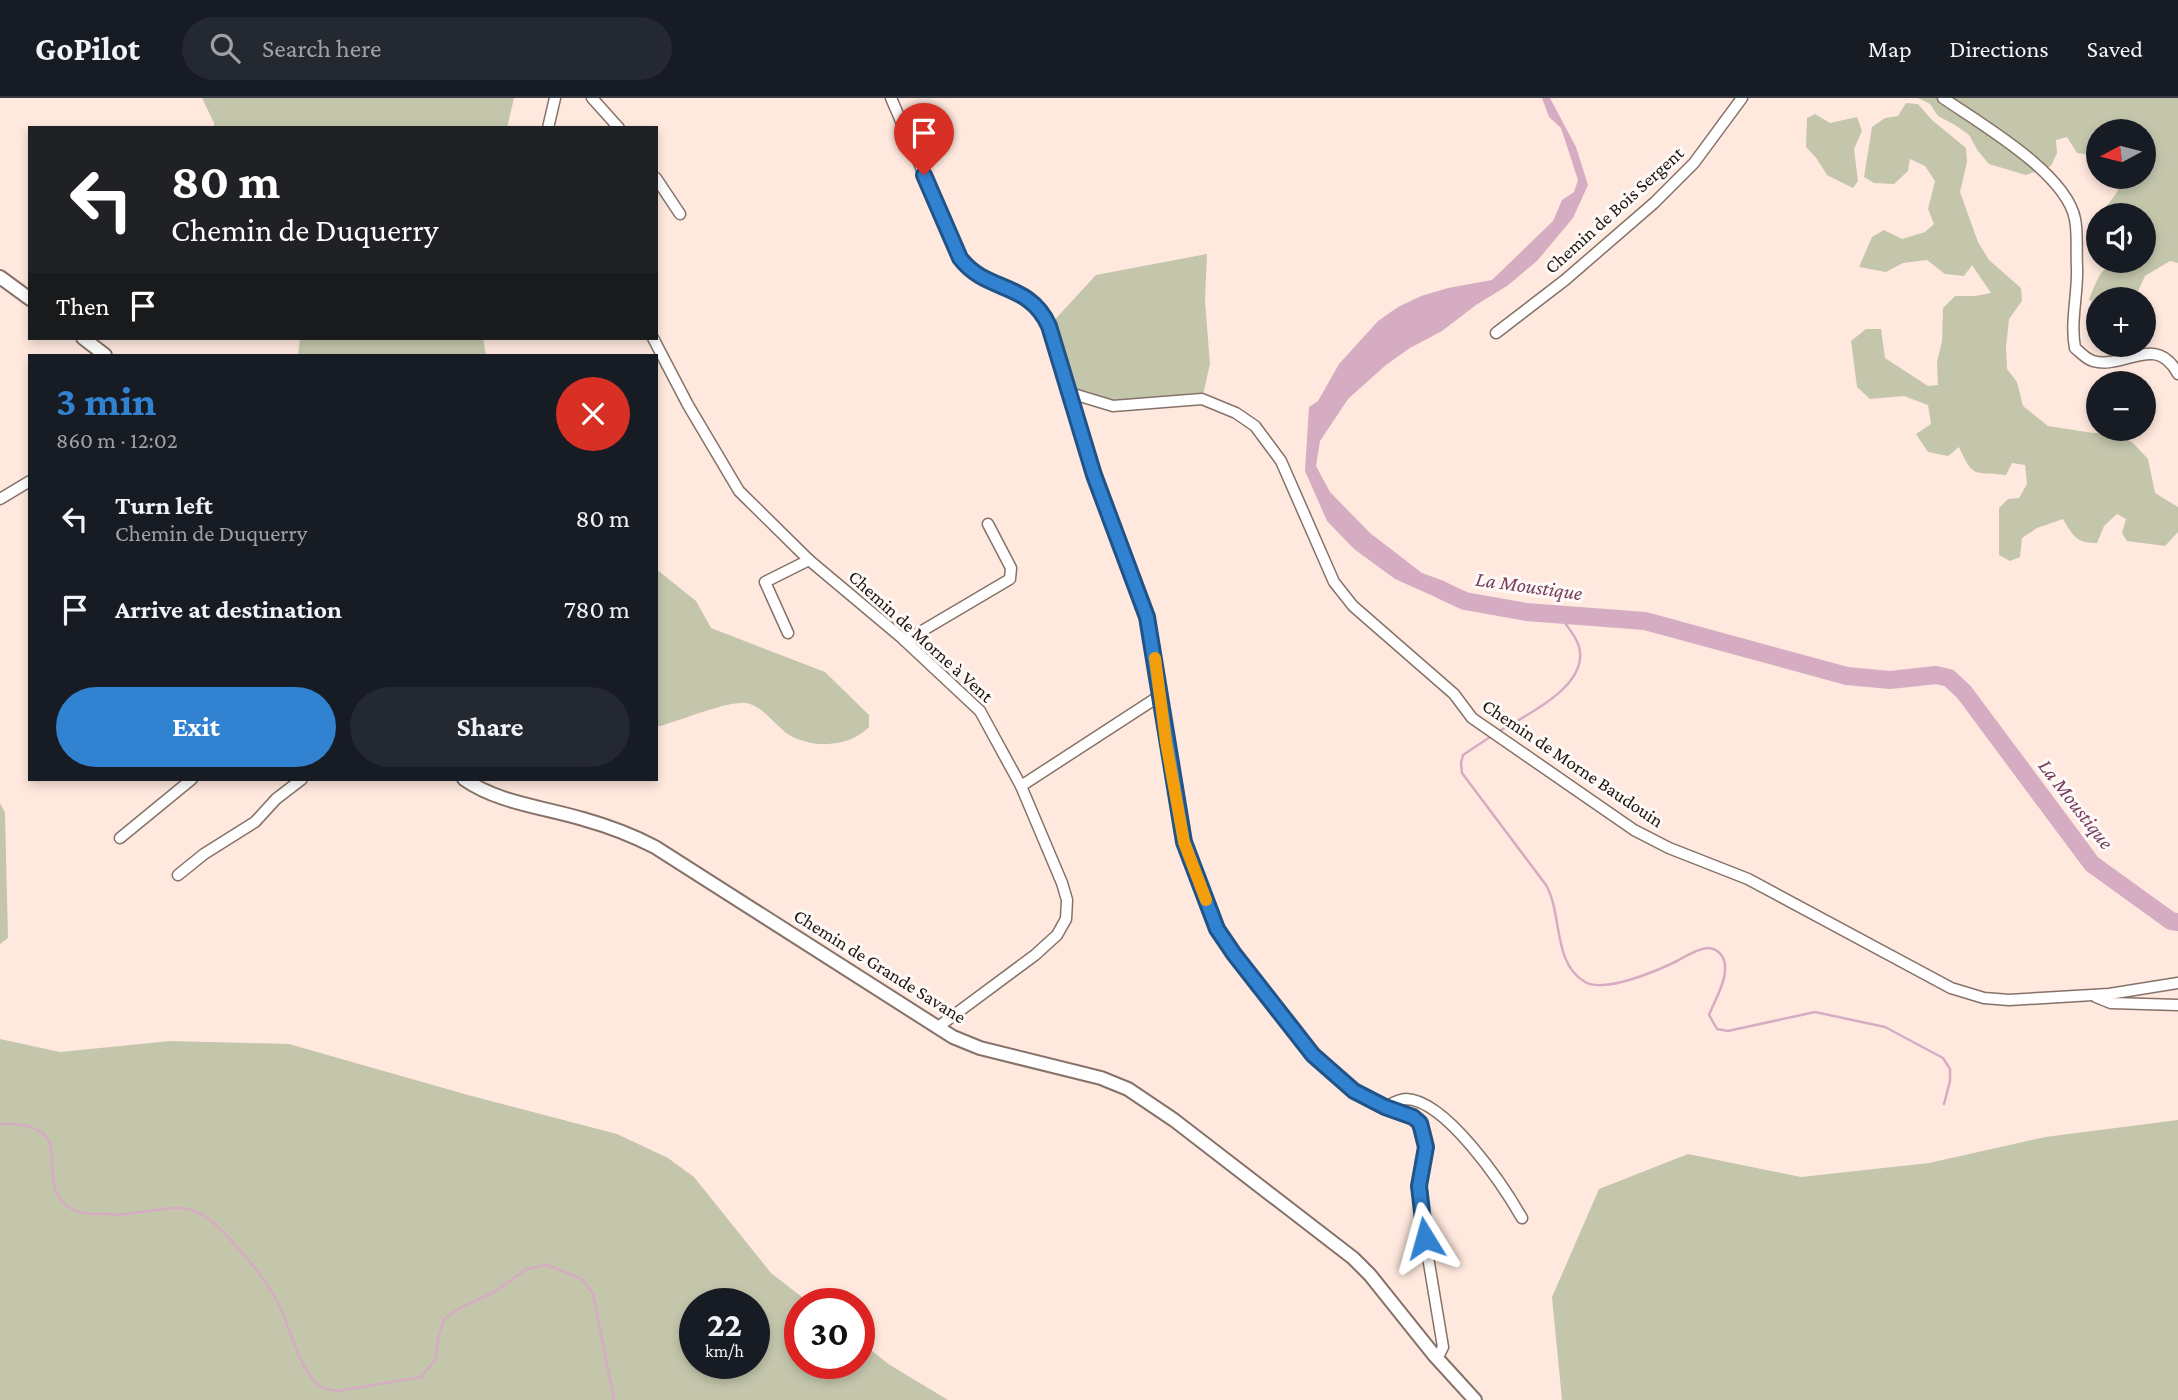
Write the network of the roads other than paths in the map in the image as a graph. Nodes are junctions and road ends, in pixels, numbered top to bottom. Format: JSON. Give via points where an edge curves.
{"nodes":[{"id":1,"x":555,"y":98,"type":"edge"},
{"id":2,"x":592,"y":98,"type":"edge"},
{"id":3,"x":891,"y":98,"type":"edge"},
{"id":4,"x":1742,"y":98,"type":"edge"},
{"id":5,"x":1943,"y":98,"type":"edge"},
{"id":6,"x":548,"y":126,"type":"edge"},
{"id":7,"x":617,"y":126,"type":"edge"},
{"id":8,"x":658,"y":181,"type":"edge"},
{"id":9,"x":680,"y":214,"type":"dead end"},
{"id":10,"x":0,"y":277,"type":"edge"},
{"id":11,"x":28,"y":298,"type":"edge"},
{"id":12,"x":1496,"y":333,"type":"dead end"},
{"id":13,"x":86,"y":340,"type":"edge"},
{"id":14,"x":654,"y":340,"type":"edge"},
{"id":15,"x":104,"y":354,"type":"edge"},
{"id":16,"x":2178,"y":374,"type":"edge"},
{"id":17,"x":1070,"y":393,"type":"junction"},
{"id":18,"x":28,"y":482,"type":"edge"},
{"id":19,"x":0,"y":499,"type":"edge"},
{"id":20,"x":988,"y":524,"type":"dead end"},
{"id":21,"x":808,"y":560,"type":"junction"},
{"id":22,"x":788,"y":633,"type":"dead end"},
{"id":23,"x":905,"y":641,"type":"junction"},
{"id":24,"x":1161,"y":695,"type":"junction"},
{"id":25,"x":189,"y":781,"type":"edge"},
{"id":26,"x":299,"y":781,"type":"edge"},
{"id":27,"x":468,"y":781,"type":"edge"},
{"id":28,"x":1021,"y":786,"type":"junction"},
{"id":29,"x":120,"y":838,"type":"dead end"},
{"id":30,"x":178,"y":875,"type":"dead end"},
{"id":31,"x":2178,"y":984,"type":"edge"},
{"id":32,"x":2092,"y":995,"type":"junction"},
{"id":33,"x":2178,"y":1005,"type":"edge"},
{"id":34,"x":939,"y":1030,"type":"junction"},
{"id":35,"x":1385,"y":1107,"type":"junction"},
{"id":36,"x":1522,"y":1218,"type":"dead end"},
{"id":37,"x":1437,"y":1359,"type":"junction"},
{"id":38,"x":1475,"y":1400,"type":"edge"}],
"edges":[{"from":1,"to":6,"type":"street"},
{"from":2,"to":7,"type":"street"},
{"from":3,"to":17,"type":"street","via":[[960,258],[976,274],[1023,295],[1044,315]]},
{"from":4,"to":12,"type":"street","name":"Chemin de Bois Sergent","via":[[1693,163],[1654,203]]},
{"from":5,"to":16,"type":"street","via":[[2047,174],[2066,196],[2075,219],[2075,348],[2090,360],[2108,363],[2157,354],[2172,363]]},
{"from":8,"to":9,"type":"street"},
{"from":10,"to":11,"type":"street"},
{"from":13,"to":15,"type":"street"},
{"from":14,"to":21,"type":"street","name":"Chemin de Morne à Vent","via":[[739,491]]},
{"from":17,"to":24,"type":"street","via":[[1094,475],[1147,617]]},
{"from":17,"to":32,"type":"street","name":"Chemin de Morne Baudouin","via":[[1113,406],[1202,399],[1255,426],[1282,461],[1334,582],[1353,606],[1454,694],[1472,718],[1633,831],[1748,879],[1951,988],[2008,1000]]},
{"from":18,"to":19,"type":"street"},
{"from":20,"to":23,"type":"street","via":[[1011,568],[1010,579]]},
{"from":21,"to":22,"type":"street","via":[[765,582]]},
{"from":21,"to":23,"type":"street","name":"Chemin de Morne à Vent"},
{"from":23,"to":28,"type":"street","name":"Chemin de Morne à Vent","via":[[980,711]]},
{"from":24,"to":28,"type":"street"},
{"from":24,"to":35,"type":"street","via":[[1184,842],[1217,929],[1313,1055],[1354,1091]]},
{"from":25,"to":29,"type":"street"},
{"from":26,"to":30,"type":"street","via":[[256,822]]},
{"from":27,"to":34,"type":"street","name":"Chemin de Grande Savane","via":[[489,793],[583,819],[646,843]]},
{"from":28,"to":34,"type":"street","name":"Chemin de Morne à Vent","via":[[1062,883],[1066,919],[1035,955]]},
{"from":31,"to":32,"type":"street","name":"Chemin de Morne Baudouin"},
{"from":32,"to":33,"type":"street","via":[[2111,1003]]},
{"from":34,"to":37,"type":"street","name":"Chemin de Grande Savane","via":[[980,1048],[1101,1078],[1150,1103],[1353,1258]]},
{"from":35,"to":36,"type":"street","via":[[1405,1099],[1424,1104],[1449,1121]]},
{"from":35,"to":37,"type":"street","via":[[1413,1117],[1424,1133],[1419,1186],[1443,1347]]},
{"from":37,"to":38,"type":"street","name":"Chemin de Grande Savane"}]}
